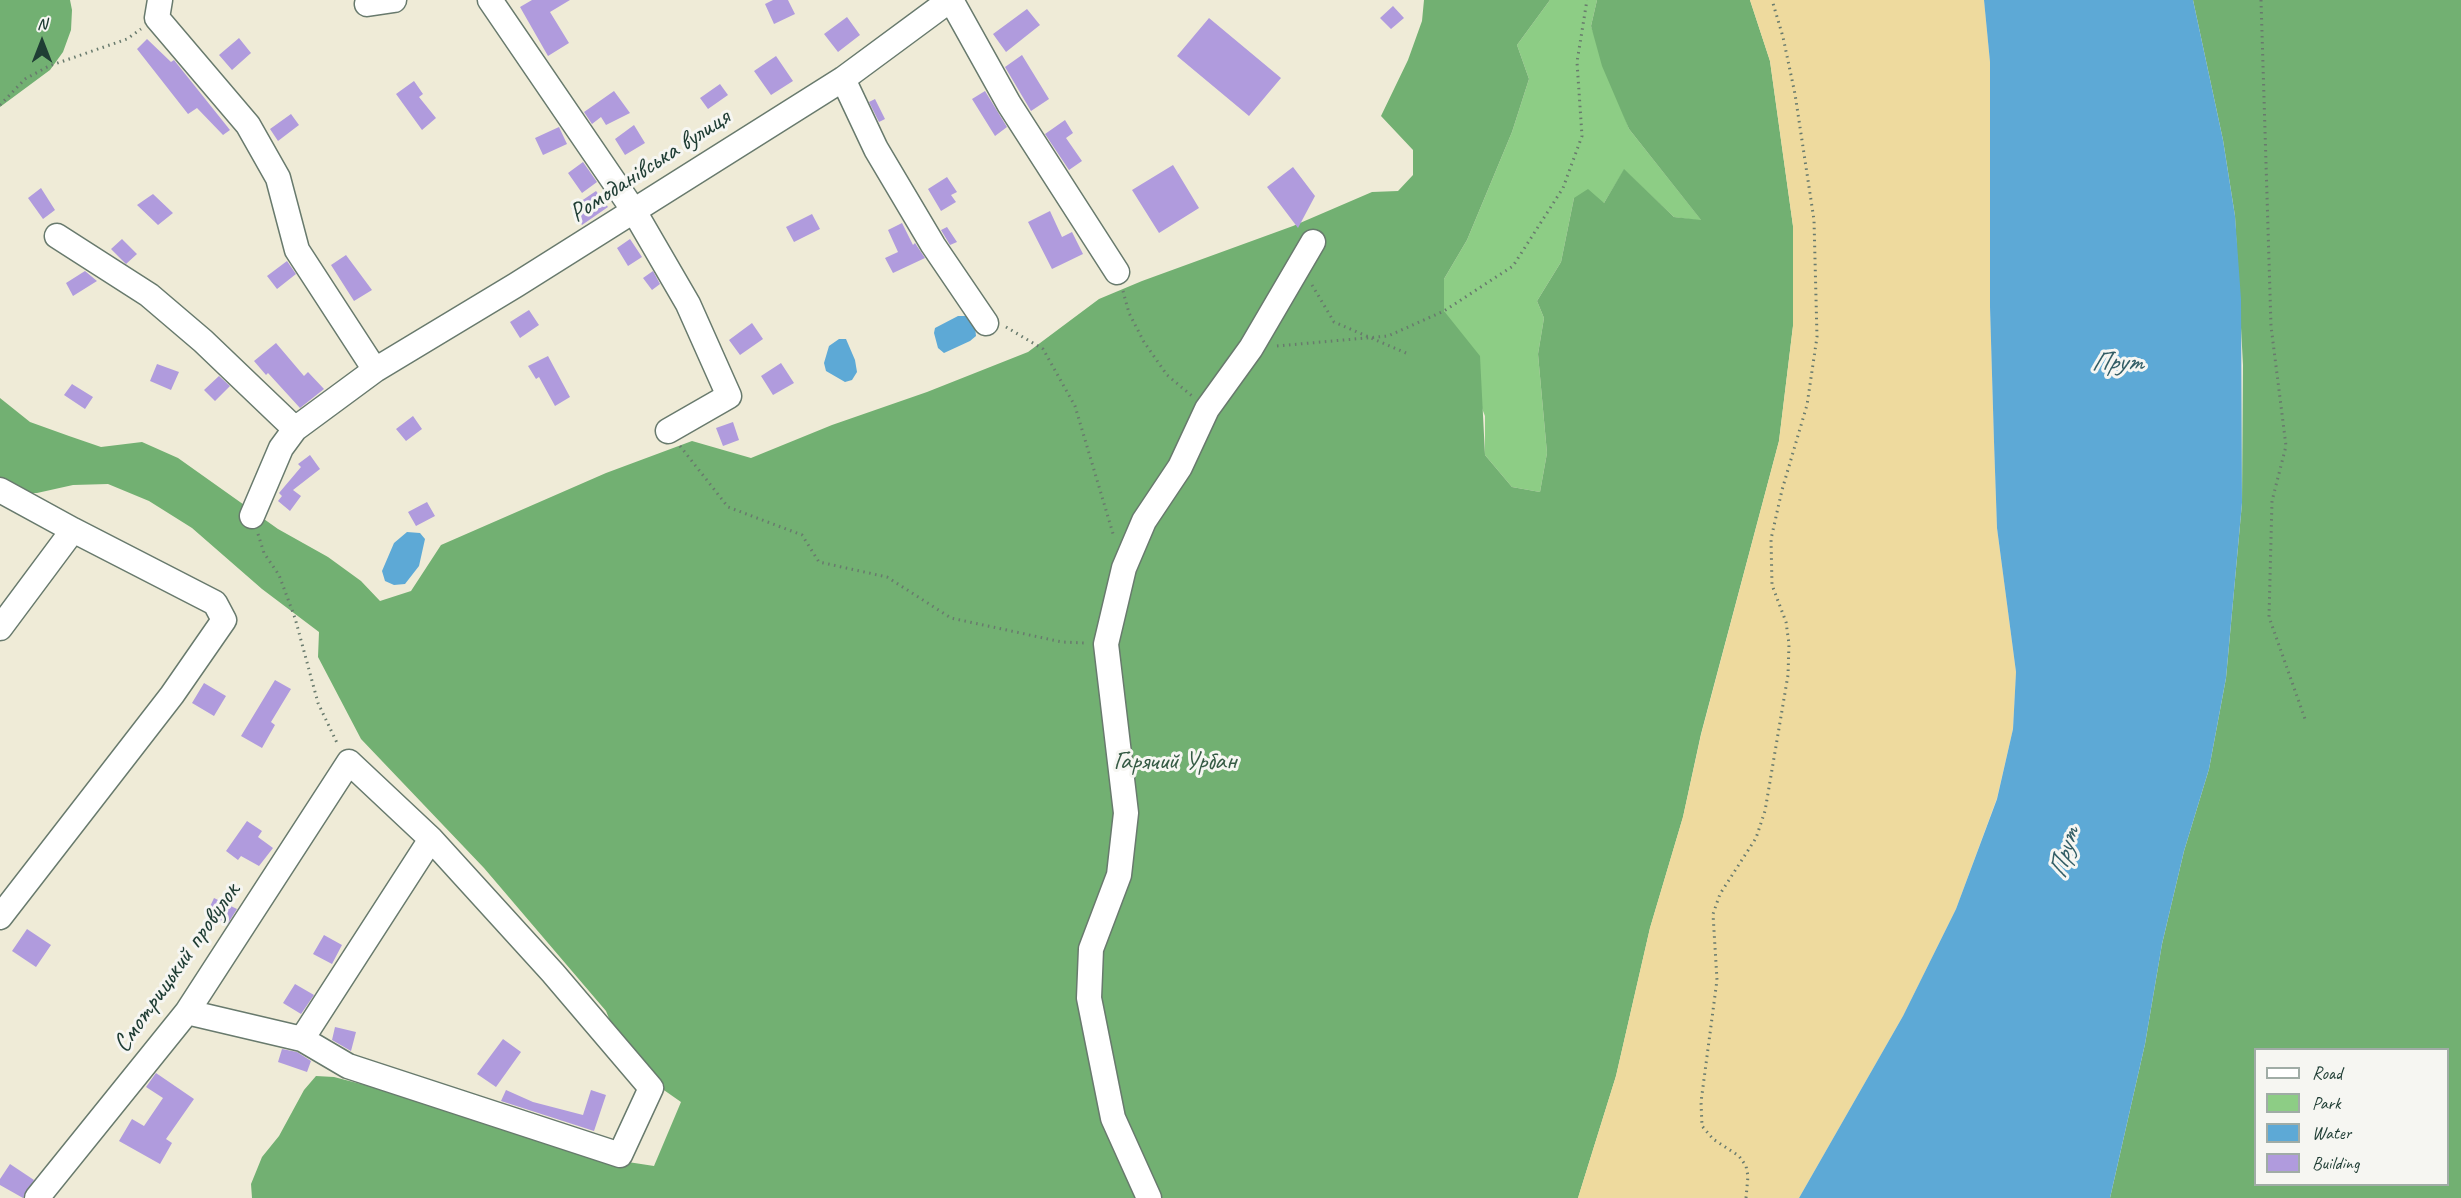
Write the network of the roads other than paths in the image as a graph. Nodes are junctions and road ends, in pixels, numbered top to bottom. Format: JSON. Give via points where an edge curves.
{"nodes":[{"id":1,"x":394,"y":0,"type":"edge"},
{"id":2,"x":490,"y":0,"type":"edge"},
{"id":3,"x":951,"y":0,"type":"edge"},
{"id":4,"x":367,"y":4,"type":"dead end"},
{"id":5,"x":159,"y":9,"type":"edge"},
{"id":6,"x":843,"y":79,"type":"junction"},
{"id":7,"x":634,"y":211,"type":"junction"},
{"id":8,"x":57,"y":236,"type":"dead end"},
{"id":9,"x":1310,"y":248,"type":"road end"},
{"id":10,"x":1117,"y":272,"type":"road end"},
{"id":11,"x":986,"y":323,"type":"road end"},
{"id":12,"x":375,"y":370,"type":"junction"},
{"id":13,"x":295,"y":429,"type":"junction"},
{"id":14,"x":668,"y":431,"type":"road end"},
{"id":15,"x":0,"y":490,"type":"edge"},
{"id":16,"x":252,"y":516,"type":"road end"},
{"id":17,"x":73,"y":530,"type":"junction"},
{"id":18,"x":0,"y":628,"type":"edge"},
{"id":19,"x":431,"y":838,"type":"junction"},
{"id":20,"x":0,"y":917,"type":"edge"},
{"id":21,"x":187,"y":1012,"type":"junction"},
{"id":22,"x":302,"y":1039,"type":"junction"},
{"id":23,"x":37,"y":1198,"type":"edge"},
{"id":24,"x":1149,"y":1198,"type":"edge"}],
"edges":[{"from":1,"to":4,"type":"street"},
{"from":2,"to":7,"type":"street"},
{"from":3,"to":6,"type":"street","name":"Ромоданівська вулиця"},
{"from":3,"to":10,"type":"street","via":[[1010,104]]},
{"from":5,"to":12,"type":"street","via":[[248,124],[278,178],[297,250]]},
{"from":6,"to":7,"type":"street","name":"Ромоданівська вулиця"},
{"from":6,"to":11,"type":"street","via":[[876,149],[933,245]]},
{"from":7,"to":12,"type":"street","name":"Ромоданівська вулиця"},
{"from":7,"to":14,"type":"street","via":[[688,304],[729,396]]},
{"from":8,"to":13,"type":"street","via":[[149,295]]},
{"from":9,"to":24,"type":"street","via":[[1251,348],[1206,409],[1180,467],[1143,521],[1124,568],[1106,644],[1126,813],[1119,875],[1092,949],[1089,999],[1113,1118]]},
{"from":12,"to":13,"type":"street","name":"Ромоданівська вулиця"},
{"from":13,"to":16,"type":"street","via":[[281,448]]},
{"from":15,"to":17,"type":"street"},
{"from":17,"to":18,"type":"street"},
{"from":17,"to":20,"type":"street","via":[[215,603],[224,620],[172,695]]},
{"from":19,"to":21,"type":"street","name":"Смотрицький провулок","via":[[349,762]]},
{"from":19,"to":22,"type":"street"},
{"from":19,"to":22,"type":"street","via":[[651,1088],[620,1155],[348,1066]]},
{"from":21,"to":22,"type":"street"},
{"from":21,"to":23,"type":"street","name":"Смотрицький провулок"}]}
